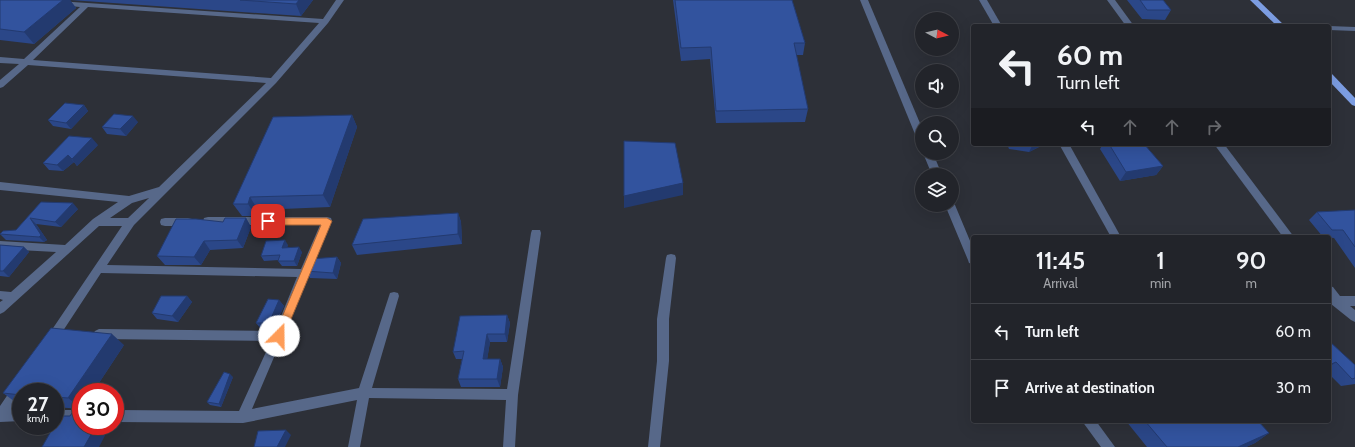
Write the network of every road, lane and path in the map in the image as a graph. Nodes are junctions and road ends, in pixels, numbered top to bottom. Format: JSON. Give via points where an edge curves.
{"nodes":[{"id":1,"x":340,"y":0,"type":"edge"},
{"id":2,"x":864,"y":0,"type":"edge"},
{"id":3,"x":983,"y":0,"type":"edge"},
{"id":4,"x":1111,"y":0,"type":"edge"},
{"id":5,"x":1254,"y":0,"type":"edge"},
{"id":6,"x":56,"y":3,"type":"edge"},
{"id":7,"x":86,"y":5,"type":"junction"},
{"id":8,"x":325,"y":21,"type":"junction"},
{"id":9,"x":997,"y":24,"type":"edge"},
{"id":10,"x":1129,"y":24,"type":"edge"},
{"id":11,"x":1280,"y":24,"type":"edge"},
{"id":12,"x":1331,"y":28,"type":"edge"},
{"id":13,"x":1355,"y":29,"type":"edge"},
{"id":14,"x":0,"y":60,"type":"edge"},
{"id":15,"x":26,"y":62,"type":"junction"},
{"id":16,"x":1331,"y":78,"type":"edge"},
{"id":17,"x":273,"y":81,"type":"junction"},
{"id":18,"x":0,"y":85,"type":"edge"},
{"id":19,"x":1355,"y":103,"type":"edge"},
{"id":20,"x":915,"y":122,"type":"edge"},
{"id":21,"x":1065,"y":146,"type":"edge"},
{"id":22,"x":1221,"y":146,"type":"edge"},
{"id":23,"x":0,"y":186,"type":"edge"},
{"id":24,"x":163,"y":189,"type":"junction"},
{"id":25,"x":129,"y":200,"type":"junction"},
{"id":26,"x":953,"y":212,"type":"edge"},
{"id":27,"x":98,"y":222,"type":"junction"},
{"id":28,"x":130,"y":222,"type":"junction"},
{"id":29,"x":165,"y":222,"type":"dead end"},
{"id":30,"x":536,"y":233,"type":"dead end"},
{"id":31,"x":1115,"y":235,"type":"edge"},
{"id":32,"x":1287,"y":235,"type":"edge"},
{"id":33,"x":0,"y":245,"type":"edge"},
{"id":34,"x":67,"y":249,"type":"junction"},
{"id":35,"x":971,"y":255,"type":"edge"},
{"id":36,"x":671,"y":258,"type":"dead end"},
{"id":37,"x":98,"y":269,"type":"junction"},
{"id":38,"x":304,"y":273,"type":"junction"},
{"id":39,"x":0,"y":295,"type":"edge"},
{"id":40,"x":394,"y":296,"type":"dead end"},
{"id":41,"x":13,"y":297,"type":"junction"},
{"id":42,"x":1333,"y":301,"type":"edge"},
{"id":43,"x":1355,"y":301,"type":"edge"},
{"id":44,"x":0,"y":309,"type":"edge"},
{"id":45,"x":1355,"y":317,"type":"edge"},
{"id":46,"x":55,"y":333,"type":"junction"},
{"id":47,"x":71,"y":334,"type":"edge"},
{"id":48,"x":86,"y":334,"type":"edge"},
{"id":49,"x":279,"y":336,"type":"junction"},
{"id":50,"x":47,"y":346,"type":"edge"},
{"id":51,"x":26,"y":377,"type":"edge"},
{"id":52,"x":364,"y":393,"type":"junction"},
{"id":53,"x":512,"y":395,"type":"junction"},
{"id":54,"x":5,"y":401,"type":"edge"},
{"id":55,"x":12,"y":415,"type":"edge"},
{"id":56,"x":0,"y":416,"type":"edge"},
{"id":57,"x":124,"y":416,"type":"edge"},
{"id":58,"x":243,"y":417,"type":"junction"},
{"id":59,"x":1090,"y":423,"type":"edge"},
{"id":60,"x":354,"y":447,"type":"edge"},
{"id":61,"x":509,"y":447,"type":"edge"},
{"id":62,"x":654,"y":447,"type":"edge"},
{"id":63,"x":1109,"y":447,"type":"edge"}],
"edges":[{"from":1,"to":8,"type":"street"},
{"from":2,"to":20,"type":"street"},
{"from":3,"to":9,"type":"street"},
{"from":4,"to":10,"type":"street"},
{"from":5,"to":11,"type":"main road"},
{"from":6,"to":7,"type":"street"},
{"from":7,"to":8,"type":"street"},
{"from":7,"to":15,"type":"street"},
{"from":8,"to":17,"type":"street"},
{"from":12,"to":13,"type":"street"},
{"from":14,"to":15,"type":"street"},
{"from":15,"to":17,"type":"street"},
{"from":15,"to":18,"type":"street"},
{"from":16,"to":19,"type":"main road"},
{"from":17,"to":24,"type":"street"},
{"from":21,"to":31,"type":"street"},
{"from":22,"to":32,"type":"street"},
{"from":23,"to":25,"type":"street"},
{"from":24,"to":25,"type":"street"},
{"from":24,"to":28,"type":"street"},
{"from":25,"to":27,"type":"street"},
{"from":26,"to":35,"type":"street"},
{"from":27,"to":28,"type":"street"},
{"from":27,"to":34,"type":"street"},
{"from":28,"to":37,"type":"street"},
{"from":29,"to":38,"type":"street","via":[[327,221]]},
{"from":30,"to":53,"type":"street"},
{"from":33,"to":34,"type":"street"},
{"from":34,"to":41,"type":"street"},
{"from":36,"to":62,"type":"street","via":[[663,319],[663,361]]},
{"from":37,"to":38,"type":"street"},
{"from":37,"to":46,"type":"street"},
{"from":38,"to":49,"type":"street"},
{"from":39,"to":41,"type":"street"},
{"from":40,"to":52,"type":"street"},
{"from":41,"to":44,"type":"street"},
{"from":42,"to":43,"type":"street"},
{"from":42,"to":45,"type":"street"},
{"from":46,"to":47,"type":"street"},
{"from":46,"to":50,"type":"street"},
{"from":48,"to":49,"type":"street"},
{"from":49,"to":58,"type":"street"},
{"from":51,"to":54,"type":"street"},
{"from":52,"to":53,"type":"street"},
{"from":52,"to":58,"type":"street"},
{"from":52,"to":60,"type":"street"},
{"from":53,"to":61,"type":"street"},
{"from":54,"to":56,"type":"street"},
{"from":55,"to":56,"type":"street"},
{"from":57,"to":58,"type":"street"},
{"from":59,"to":63,"type":"street"}]}
